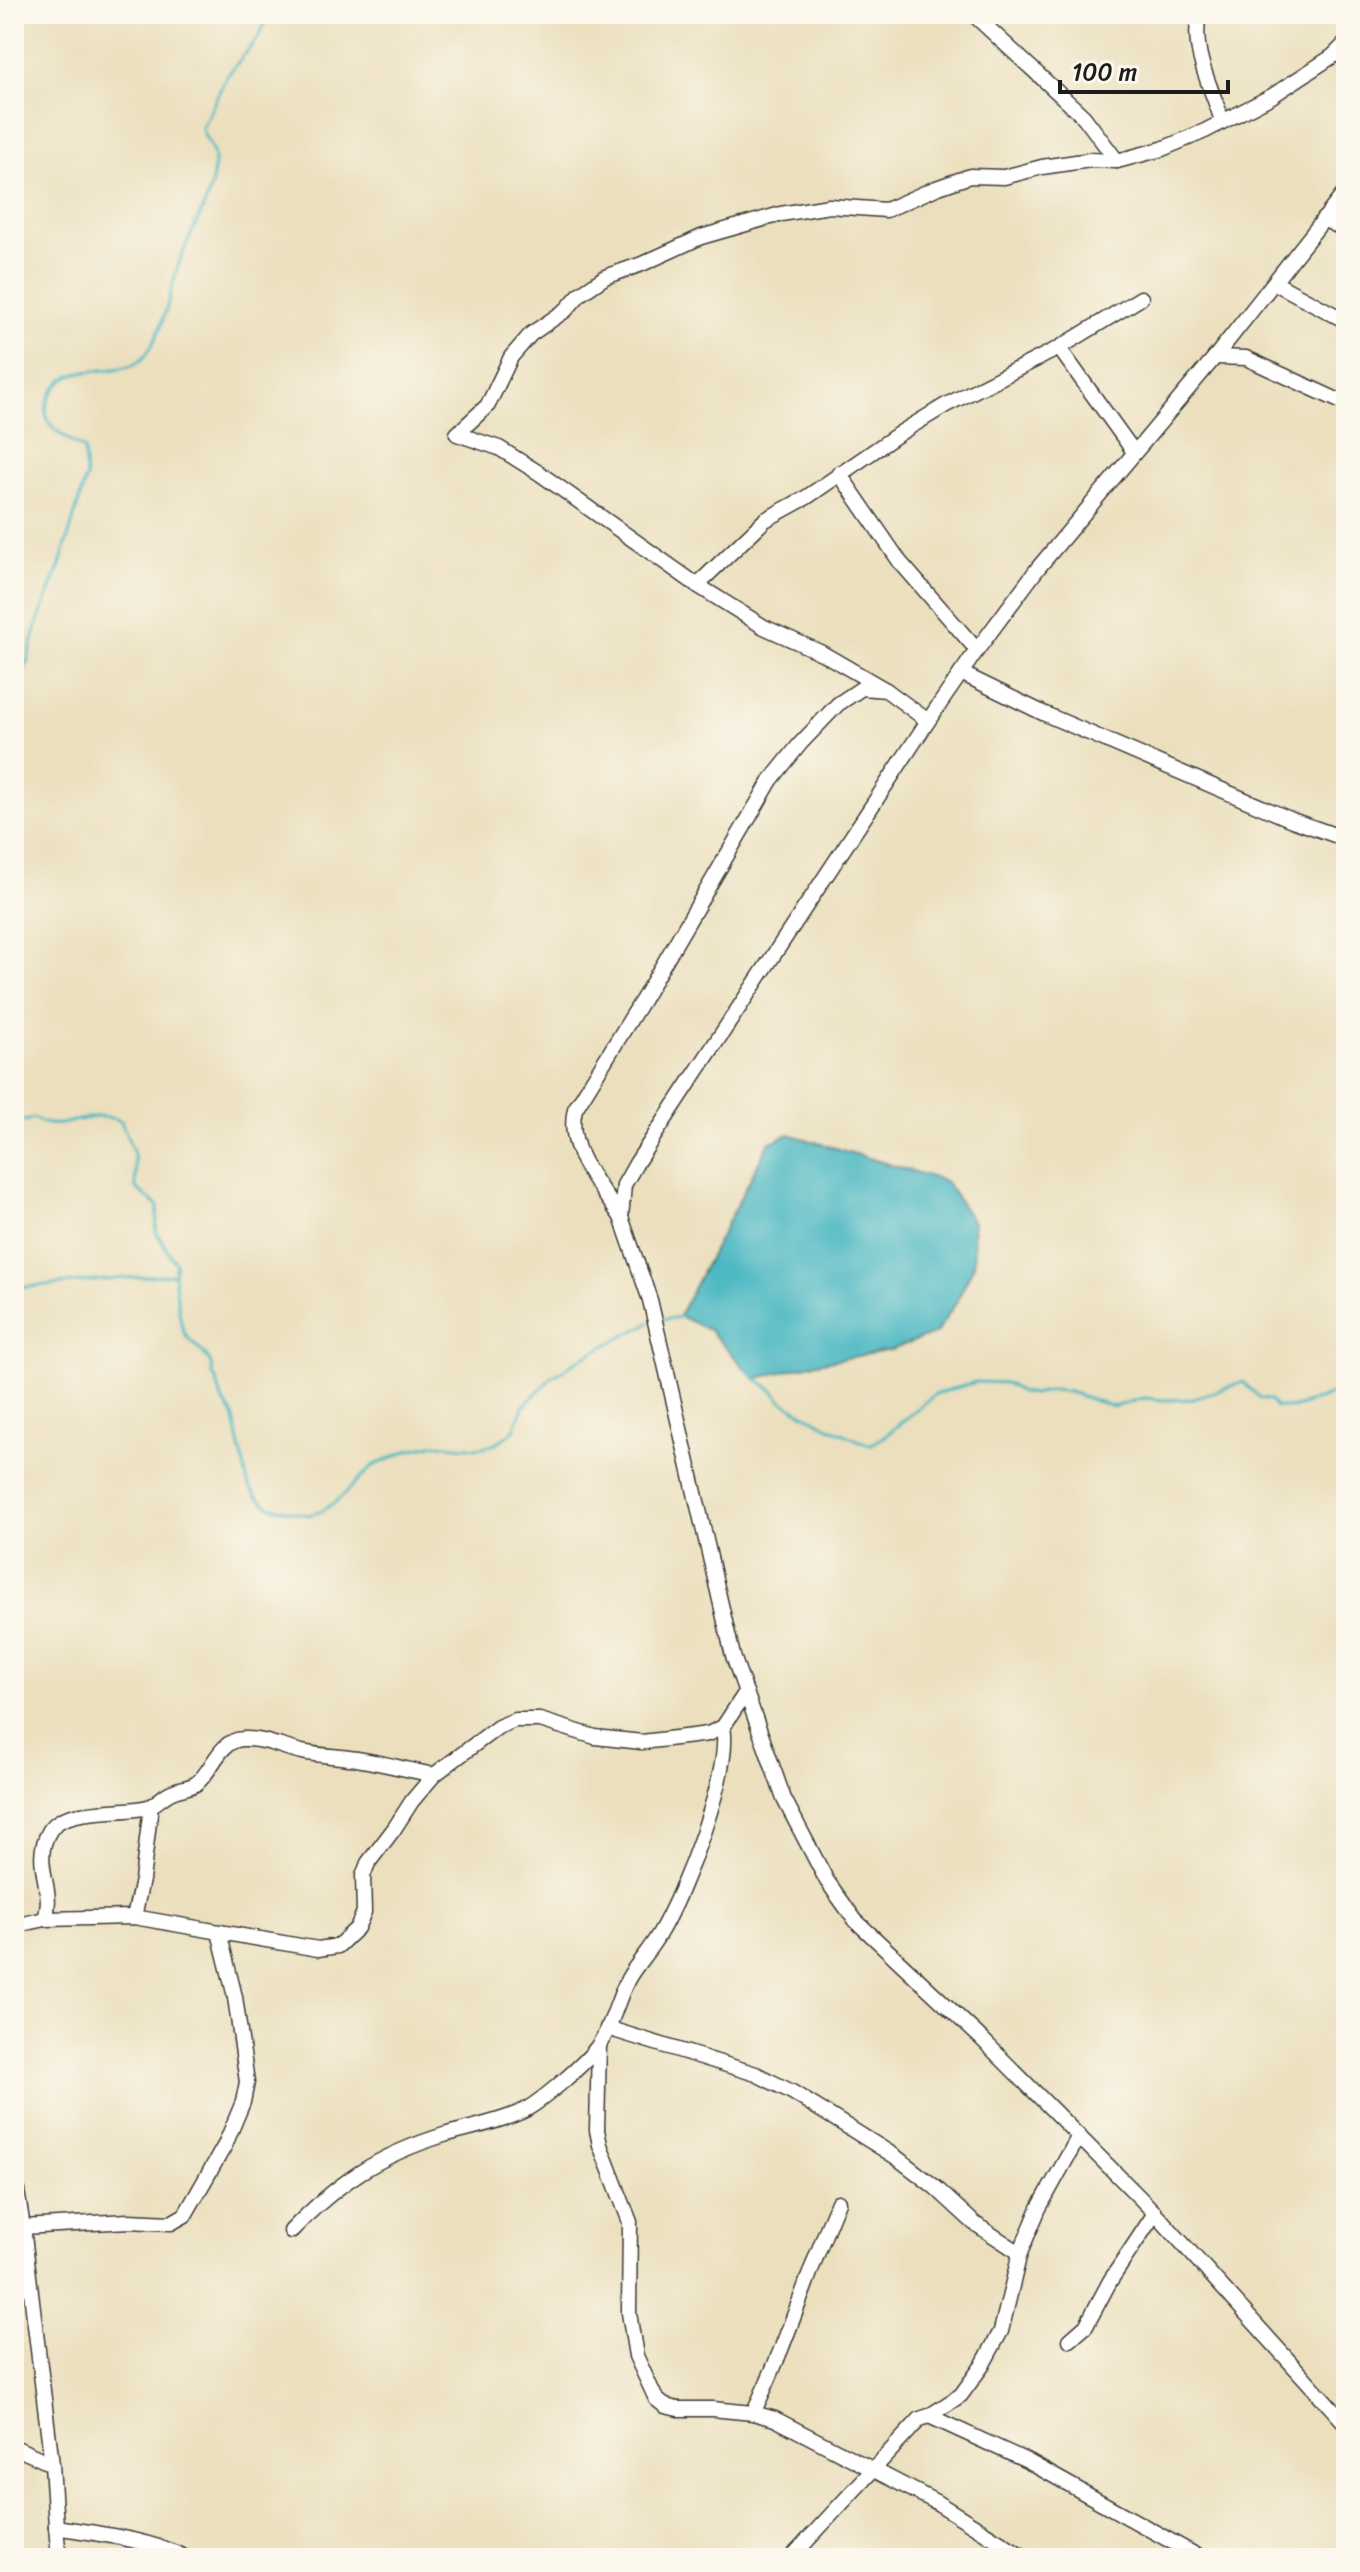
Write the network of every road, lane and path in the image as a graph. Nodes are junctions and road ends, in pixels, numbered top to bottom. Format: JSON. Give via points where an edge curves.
{"nodes":[{"id":1,"x":973,"y":14,"type":"edge"},
{"id":2,"x":1199,"y":14,"type":"edge"},
{"id":3,"x":1346,"y":43,"type":"edge"},
{"id":4,"x":1222,"y":121,"type":"junction"},
{"id":5,"x":1117,"y":161,"type":"junction"},
{"id":6,"x":1346,"y":191,"type":"edge"},
{"id":7,"x":1323,"y":219,"type":"junction"},
{"id":8,"x":1346,"y":230,"type":"edge"},
{"id":9,"x":1275,"y":283,"type":"junction"},
{"id":10,"x":1141,"y":298,"type":"dead end"},
{"id":11,"x":1346,"y":321,"type":"edge"},
{"id":12,"x":1059,"y":348,"type":"junction"},
{"id":13,"x":1215,"y":357,"type":"junction"},
{"id":14,"x":1346,"y":404,"type":"edge"},
{"id":15,"x":1134,"y":452,"type":"junction"},
{"id":16,"x":839,"y":473,"type":"junction"},
{"id":17,"x":697,"y":585,"type":"junction"},
{"id":18,"x":977,"y":650,"type":"junction"},
{"id":19,"x":961,"y":673,"type":"junction"},
{"id":20,"x":886,"y":690,"type":"junction"},
{"id":21,"x":928,"y":721,"type":"junction"},
{"id":22,"x":1346,"y":839,"type":"edge"},
{"id":23,"x":621,"y":1217,"type":"junction"},
{"id":24,"x":746,"y":1692,"type":"junction"},
{"id":25,"x":723,"y":1727,"type":"junction"},
{"id":26,"x":434,"y":1775,"type":"junction"},
{"id":27,"x":151,"y":1806,"type":"junction"},
{"id":28,"x":134,"y":1917,"type":"junction"},
{"id":29,"x":45,"y":1919,"type":"junction"},
{"id":30,"x":14,"y":1926,"type":"edge"},
{"id":31,"x":219,"y":1932,"type":"junction"},
{"id":32,"x":607,"y":2028,"type":"junction"},
{"id":33,"x":599,"y":2045,"type":"junction"},
{"id":34,"x":1079,"y":2136,"type":"junction"},
{"id":35,"x":14,"y":2173,"type":"edge"},
{"id":36,"x":14,"y":2181,"type":"edge"},
{"id":37,"x":838,"y":2202,"type":"dead end"},
{"id":38,"x":1155,"y":2213,"type":"junction"},
{"id":39,"x":23,"y":2227,"type":"junction"},
{"id":40,"x":291,"y":2231,"type":"dead end"},
{"id":41,"x":1020,"y":2253,"type":"junction"},
{"id":42,"x":1070,"y":2340,"type":"dead end"},
{"id":43,"x":753,"y":2413,"type":"junction"},
{"id":44,"x":929,"y":2416,"type":"junction"},
{"id":45,"x":1346,"y":2424,"type":"edge"},
{"id":46,"x":14,"y":2447,"type":"edge"},
{"id":47,"x":52,"y":2464,"type":"junction"},
{"id":48,"x":872,"y":2470,"type":"junction"},
{"id":49,"x":56,"y":2527,"type":"junction"},
{"id":50,"x":59,"y":2558,"type":"edge"},
{"id":51,"x":187,"y":2558,"type":"edge"},
{"id":52,"x":791,"y":2558,"type":"edge"},
{"id":53,"x":1026,"y":2558,"type":"edge"},
{"id":54,"x":1201,"y":2558,"type":"edge"}],
"edges":[{"from":1,"to":5,"type":"street","via":[[1084,117]]},
{"from":2,"to":4,"type":"street","via":[[1200,62]]},
{"from":3,"to":4,"type":"street","via":[[1272,96]]},
{"from":4,"to":5,"type":"street","via":[[1162,149]]},
{"from":5,"to":17,"type":"street","via":[[1074,162],[1004,177],[970,176],[886,210],[829,206],[701,237],[605,277],[531,334],[511,357],[488,405],[457,434],[499,448]]},
{"from":6,"to":7,"type":"street"},
{"from":7,"to":8,"type":"street"},
{"from":7,"to":9,"type":"street"},
{"from":9,"to":11,"type":"street"},
{"from":9,"to":13,"type":"street"},
{"from":10,"to":12,"type":"street"},
{"from":12,"to":15,"type":"street"},
{"from":12,"to":16,"type":"street","via":[[946,405]]},
{"from":13,"to":14,"type":"street","via":[[1246,358]]},
{"from":13,"to":15,"type":"street"},
{"from":15,"to":18,"type":"street"},
{"from":16,"to":17,"type":"street","via":[[765,520]]},
{"from":16,"to":18,"type":"street","via":[[900,562]]},
{"from":17,"to":20,"type":"street","via":[[764,627]]},
{"from":18,"to":19,"type":"street"},
{"from":19,"to":21,"type":"street"},
{"from":19,"to":22,"type":"street","via":[[1011,700]]},
{"from":20,"to":21,"type":"street"},
{"from":20,"to":23,"type":"street","via":[[862,688],[838,704],[771,780],[575,1109],[571,1125],[576,1148]]},
{"from":21,"to":23,"type":"street","via":[[637,1162],[624,1185]]},
{"from":23,"to":24,"type":"street","via":[[650,1300],[733,1656]]},
{"from":24,"to":25,"type":"street"},
{"from":24,"to":34,"type":"street","via":[[784,1799],[827,1881],[855,1920]]},
{"from":25,"to":26,"type":"street","via":[[708,1734],[642,1742],[595,1737],[540,1720],[515,1720]]},
{"from":25,"to":32,"type":"street","via":[[726,1741],[714,1800],[694,1855],[660,1932],[629,1979]]},
{"from":26,"to":27,"type":"street","via":[[241,1739],[229,1742],[197,1783]]},
{"from":26,"to":31,"type":"street","via":[[368,1863],[364,1912],[357,1928],[338,1946],[318,1949]]},
{"from":27,"to":28,"type":"street"},
{"from":27,"to":29,"type":"street","via":[[54,1824],[42,1858],[49,1909]]},
{"from":28,"to":29,"type":"street"},
{"from":28,"to":31,"type":"street"},
{"from":29,"to":30,"type":"street"},
{"from":31,"to":39,"type":"street","via":[[235,1997],[246,2093],[225,2145],[185,2215],[171,2223]]},
{"from":32,"to":33,"type":"street"},
{"from":32,"to":41,"type":"street","via":[[756,2074],[792,2092],[896,2157],[974,2223]]},
{"from":33,"to":40,"type":"street","via":[[527,2109],[438,2137],[357,2172]]},
{"from":33,"to":43,"type":"street","via":[[597,2130],[630,2222],[629,2313],[636,2356],[656,2399],[665,2406]]},
{"from":34,"to":38,"type":"street"},
{"from":34,"to":41,"type":"street"},
{"from":35,"to":36,"type":"street"},
{"from":36,"to":39,"type":"street"},
{"from":37,"to":43,"type":"street"},
{"from":38,"to":42,"type":"street","via":[[1086,2326]]},
{"from":38,"to":45,"type":"street"},
{"from":39,"to":47,"type":"street"},
{"from":41,"to":44,"type":"street","via":[[1001,2331],[982,2366],[961,2395]]},
{"from":43,"to":48,"type":"street","via":[[775,2419]]},
{"from":44,"to":48,"type":"street","via":[[920,2419]]},
{"from":44,"to":54,"type":"street","via":[[1027,2461]]},
{"from":46,"to":47,"type":"street"},
{"from":47,"to":49,"type":"street"},
{"from":48,"to":52,"type":"street"},
{"from":48,"to":53,"type":"street"},
{"from":49,"to":50,"type":"street"},
{"from":49,"to":51,"type":"street","via":[[116,2536]]}]}
